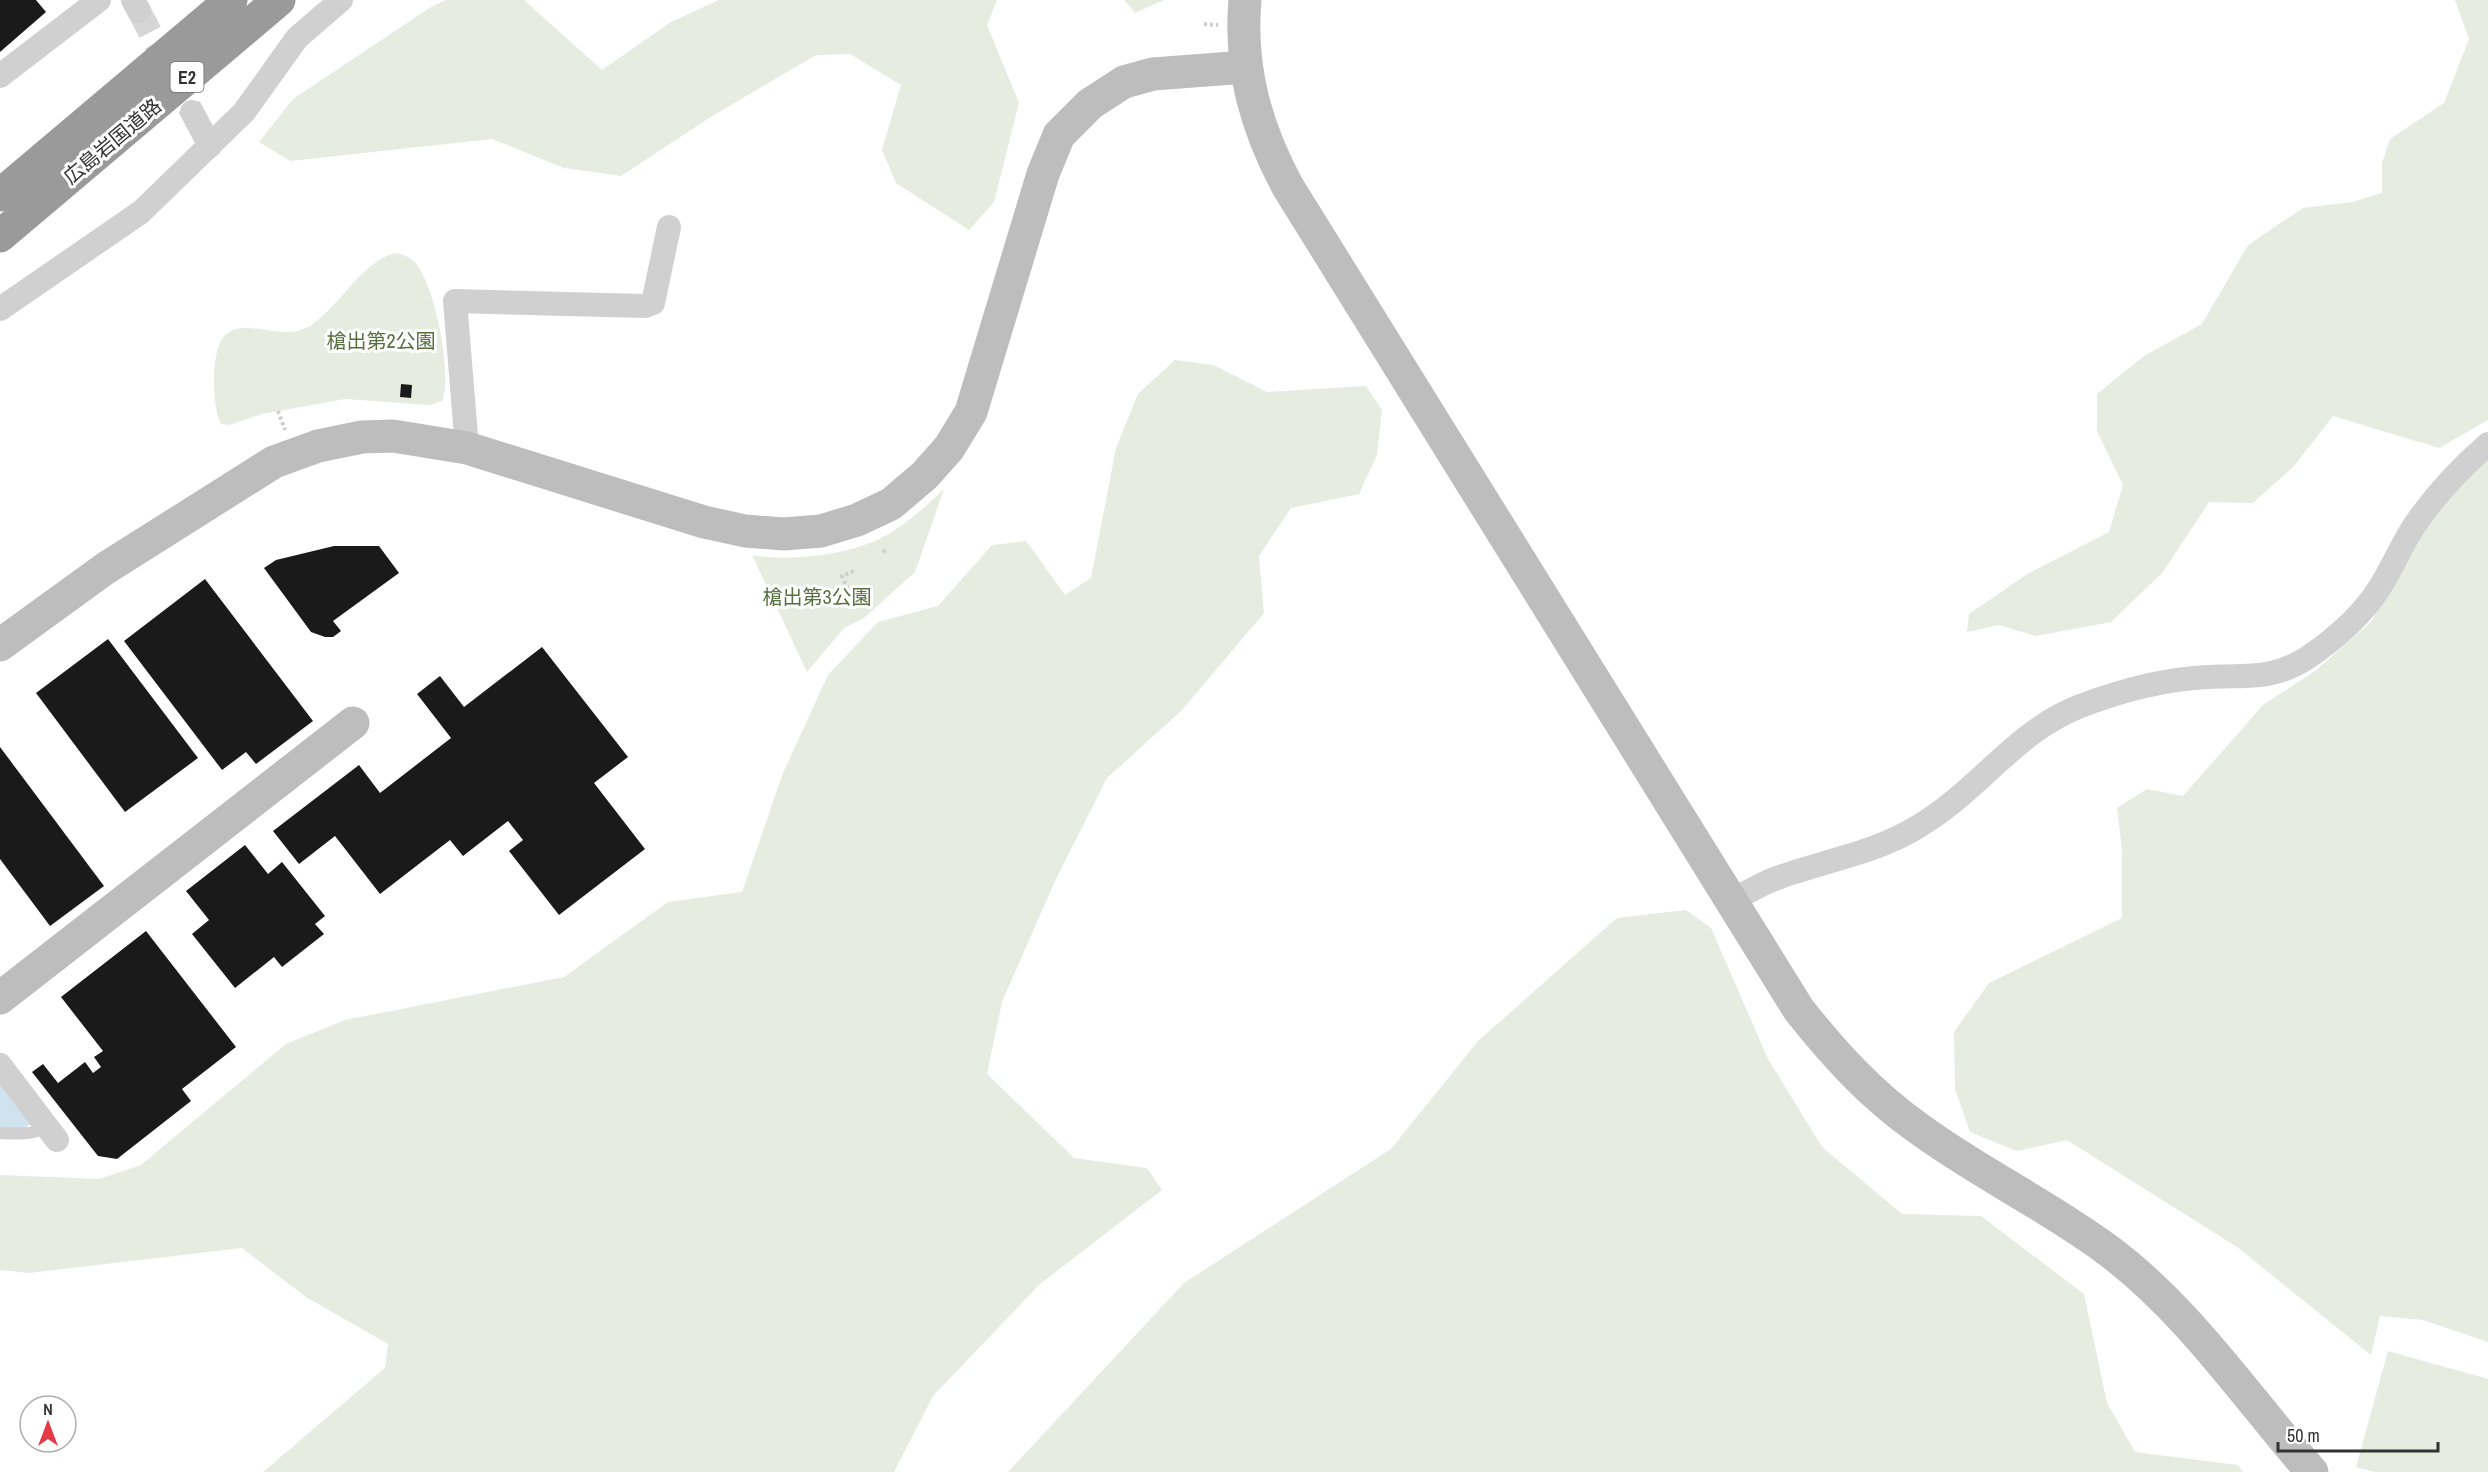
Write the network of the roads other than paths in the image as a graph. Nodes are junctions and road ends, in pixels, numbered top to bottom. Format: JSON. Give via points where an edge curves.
{"nodes":[{"id":1,"x":99,"y":0,"type":"edge"},
{"id":2,"x":231,"y":0,"type":"edge"},
{"id":3,"x":279,"y":0,"type":"edge"},
{"id":4,"x":340,"y":0,"type":"edge"},
{"id":5,"x":1245,"y":0,"type":"edge"},
{"id":6,"x":1246,"y":67,"type":"junction"},
{"id":7,"x":0,"y":76,"type":"edge"},
{"id":8,"x":192,"y":112,"type":"tunnel mouth"},
{"id":9,"x":210,"y":146,"type":"junction"},
{"id":10,"x":0,"y":195,"type":"edge"},
{"id":11,"x":669,"y":227,"type":"dead end"},
{"id":12,"x":0,"y":236,"type":"edge"},
{"id":13,"x":0,"y":309,"type":"edge"},
{"id":14,"x":2488,"y":444,"type":"edge"},
{"id":15,"x":467,"y":448,"type":"junction"},
{"id":16,"x":0,"y":645,"type":"edge"},
{"id":17,"x":353,"y":723,"type":"dead end"},
{"id":18,"x":1730,"y":902,"type":"junction"},
{"id":19,"x":0,"y":998,"type":"edge"},
{"id":20,"x":0,"y":1065,"type":"edge"},
{"id":21,"x":0,"y":1133,"type":"edge"},
{"id":22,"x":52,"y":1134,"type":"joint"},
{"id":23,"x":2312,"y":1472,"type":"edge"}],
"edges":[{"from":1,"to":7,"type":"street"},
{"from":2,"to":10,"type":"highway","name":"広島岩国道路","number":"E2"},
{"from":3,"to":12,"type":"highway","name":"広島岩国道路","number":"E2"},
{"from":4,"to":9,"type":"street","via":[[297,38],[244,112]]},
{"from":5,"to":6,"type":"street"},
{"from":6,"to":15,"type":"street","via":[[1173,72],[1125,82],[1090,104],[1059,135],[1043,174],[971,412],[931,469],[891,504],[821,531],[745,531],[704,522]]},
{"from":6,"to":18,"type":"street","via":[[1262,134],[1288,187]]},
{"from":8,"to":9,"type":"street"},
{"from":9,"to":13,"type":"street","via":[[141,212]]},
{"from":11,"to":15,"type":"street","via":[[653,303],[645,306],[455,301]]},
{"from":14,"to":18,"type":"street","via":[[2431,501],[2359,616],[2307,658],[2276,674],[2208,677],[2144,686],[2077,707],[2037,729],[1959,798],[1898,838],[1778,878]]},
{"from":15,"to":16,"type":"street","via":[[393,436],[362,437],[318,446],[274,462],[106,568]]},
{"from":17,"to":19,"type":"street"},
{"from":18,"to":23,"type":"street","via":[[1799,1010],[1853,1074],[1917,1128],[2073,1227],[2142,1278],[2202,1339]]},
{"from":20,"to":22,"type":"street"},
{"from":21,"to":22,"type":"lane"}]}
